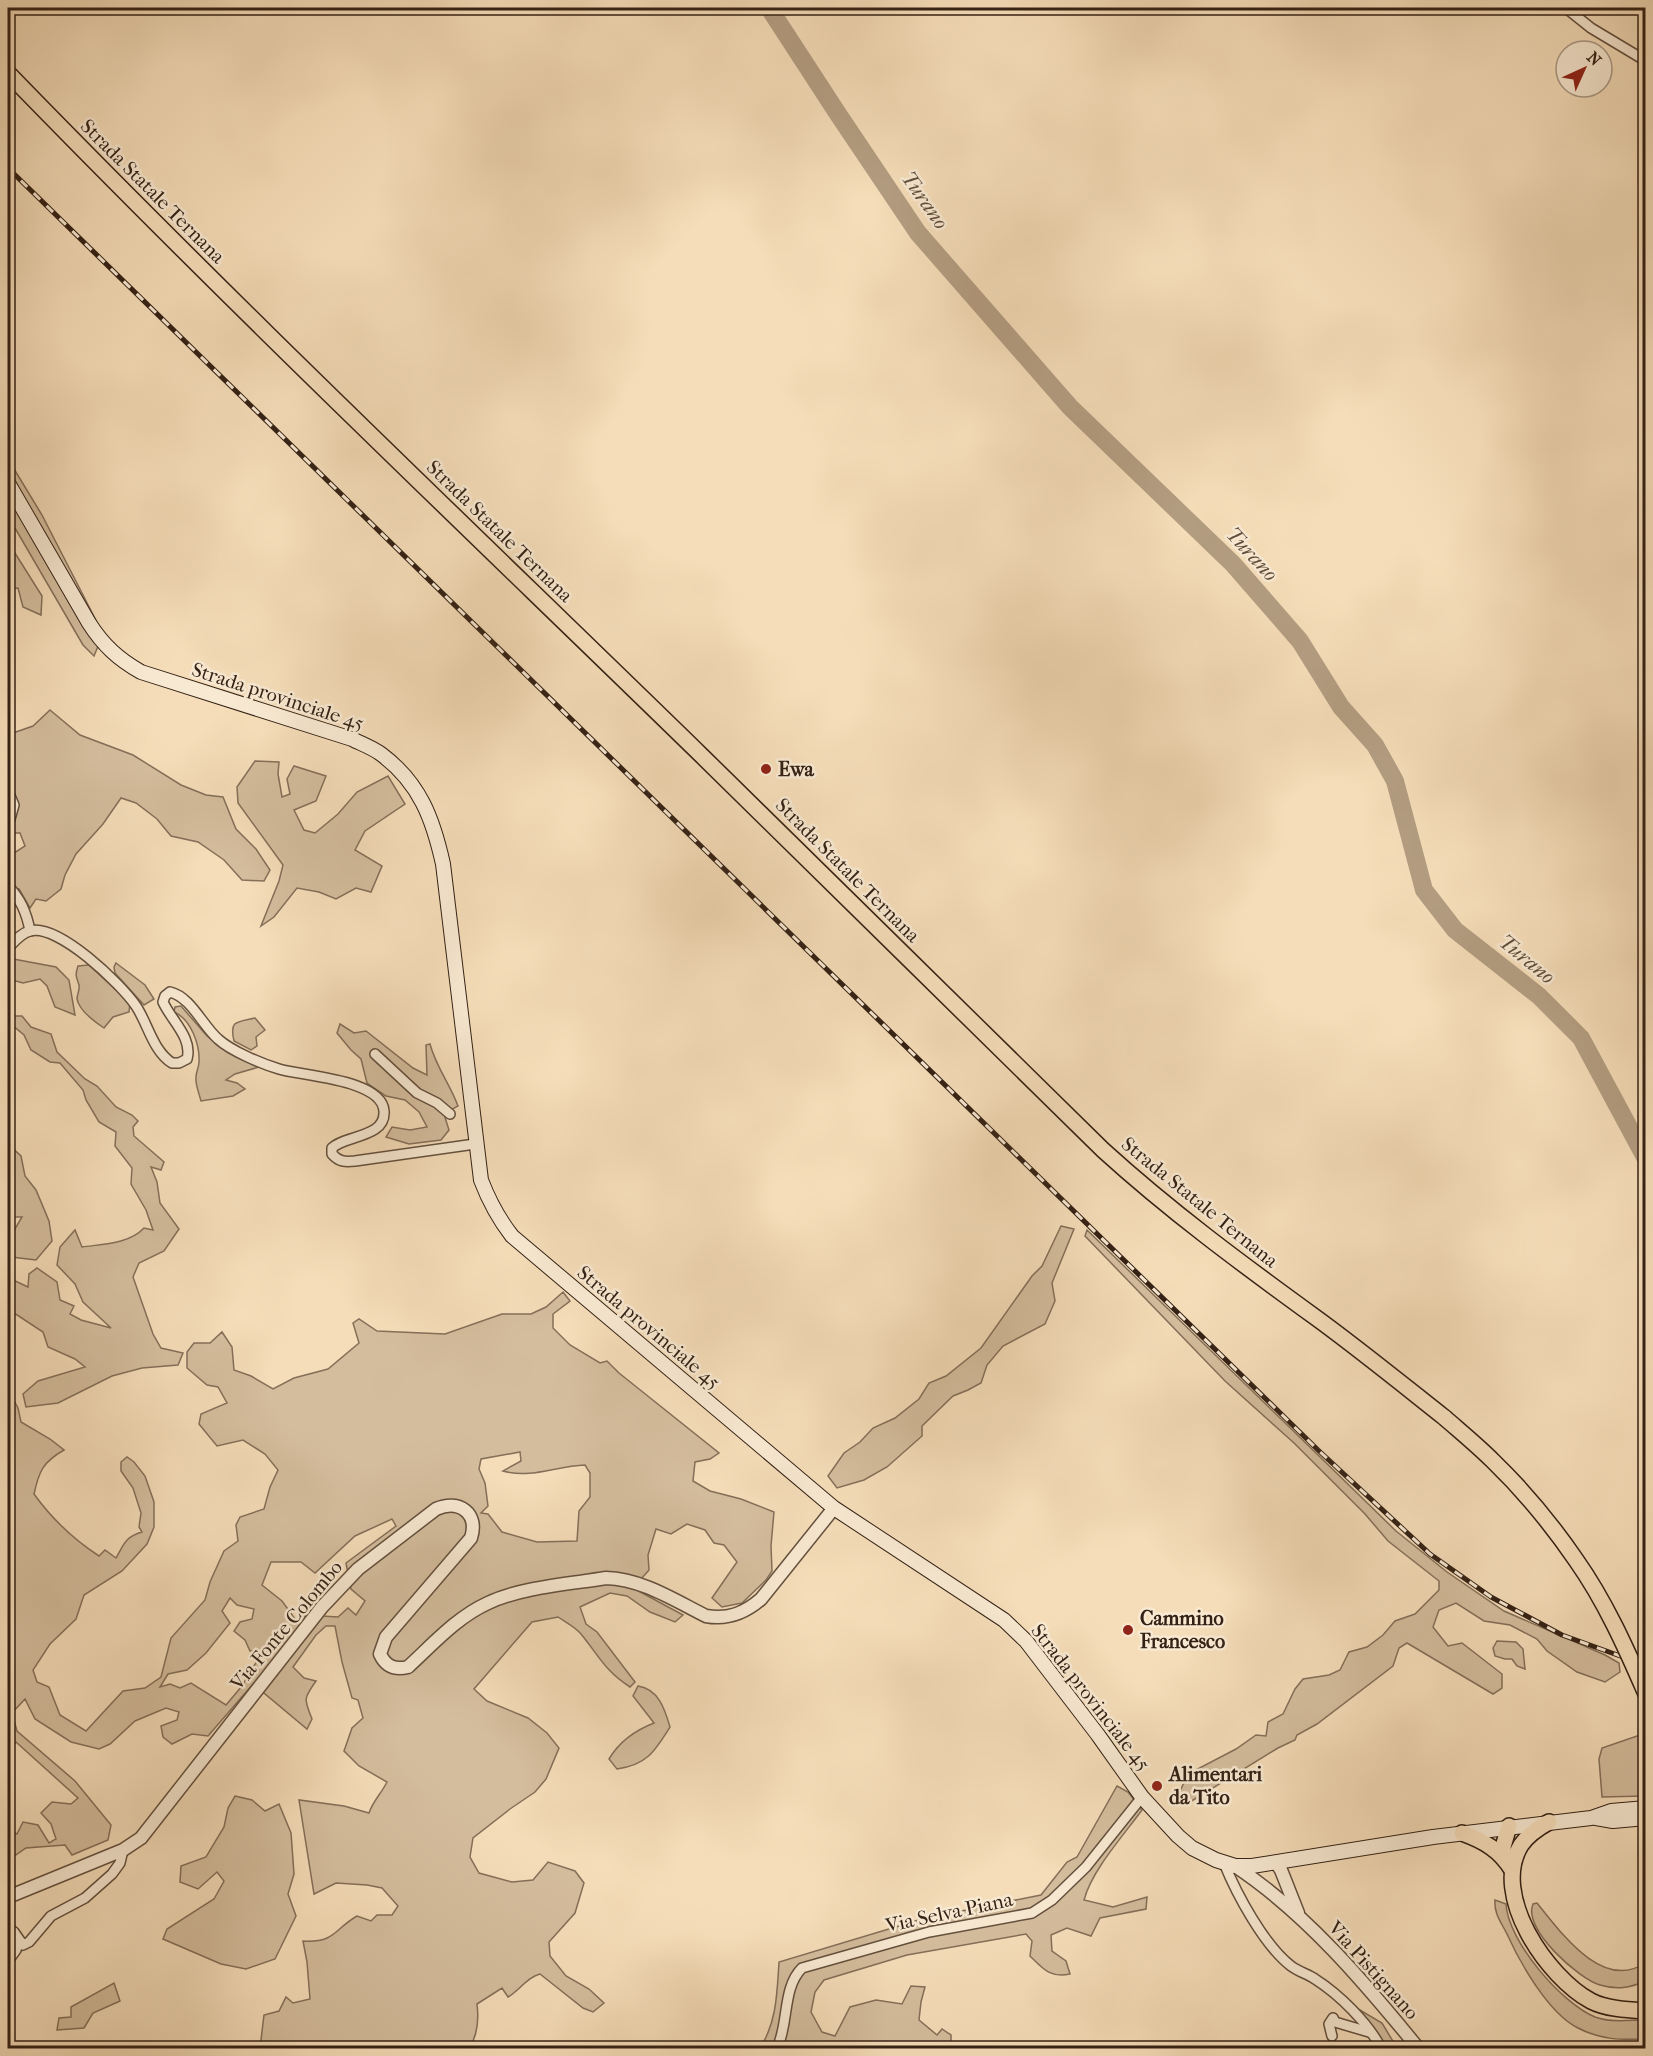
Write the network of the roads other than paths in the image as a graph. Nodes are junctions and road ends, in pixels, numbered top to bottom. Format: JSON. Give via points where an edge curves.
{"nodes":[{"id":1,"x":1566,"y":8,"type":"edge"},
{"id":2,"x":1646,"y":61,"type":"edge"},
{"id":3,"x":8,"y":74,"type":"edge"},
{"id":4,"x":8,"y":483,"type":"edge"},
{"id":5,"x":8,"y":791,"type":"edge"},
{"id":6,"x":8,"y":819,"type":"edge"},
{"id":7,"x":8,"y":886,"type":"edge"},
{"id":8,"x":30,"y":931,"type":"junction"},
{"id":9,"x":8,"y":948,"type":"edge"},
{"id":10,"x":375,"y":1054,"type":"dead end"},
{"id":11,"x":450,"y":1114,"type":"dead end"},
{"id":12,"x":475,"y":1144,"type":"junction"},
{"id":13,"x":834,"y":1508,"type":"junction"},
{"id":14,"x":1646,"y":1694,"type":"edge"},
{"id":15,"x":1142,"y":1797,"type":"junction"},
{"id":16,"x":1646,"y":1808,"type":"edge"},
{"id":17,"x":1592,"y":1818,"type":"junction"},
{"id":18,"x":1646,"y":1818,"type":"edge"},
{"id":19,"x":1549,"y":1822,"type":"junction"},
{"id":20,"x":1509,"y":1826,"type":"junction"},
{"id":21,"x":1462,"y":1833,"type":"junction"},
{"id":22,"x":123,"y":1850,"type":"junction"},
{"id":23,"x":1300,"y":1859,"type":"junction"},
{"id":24,"x":1511,"y":1860,"type":"junction"},
{"id":25,"x":1272,"y":1863,"type":"junction"},
{"id":26,"x":1230,"y":1864,"type":"junction"},
{"id":27,"x":1284,"y":1882,"type":"junction"},
{"id":28,"x":1270,"y":1891,"type":"junction"},
{"id":29,"x":8,"y":1897,"type":"edge"},
{"id":30,"x":1299,"y":1918,"type":"junction"},
{"id":31,"x":8,"y":1927,"type":"edge"},
{"id":32,"x":19,"y":1941,"type":"junction"},
{"id":33,"x":8,"y":1961,"type":"edge"},
{"id":34,"x":1642,"y":2009,"type":"edge"},
{"id":35,"x":1369,"y":2032,"type":"junction"},
{"id":36,"x":1332,"y":2036,"type":"dead end"},
{"id":37,"x":777,"y":2049,"type":"edge"},
{"id":38,"x":1381,"y":2049,"type":"edge"},
{"id":39,"x":1418,"y":2049,"type":"edge"}],
"edges":[{"from":1,"to":2,"type":"street"},
{"from":3,"to":14,"type":"highway","name":"Strada Statale Ternana","bridge":true,"via":[[143,212],[1102,1150],[1169,1208],[1445,1418],[1494,1461],[1576,1560],[1628,1652]]},
{"from":4,"to":12,"type":"main road","name":"Strada provinciale 45","via":[[101,642],[126,664],[352,739],[381,754],[419,794],[430,815],[443,864]]},
{"from":5,"to":6,"type":"street","via":[[14,805]]},
{"from":7,"to":8,"type":"street","via":[[27,916]]},
{"from":8,"to":9,"type":"street"},
{"from":8,"to":12,"type":"street","via":[[55,937],[99,966],[136,1006],[160,1053],[172,1064],[187,1059],[189,1050],[163,1002],[170,992],[184,999],[220,1041],[242,1053],[280,1069],[337,1078],[374,1095],[385,1112],[379,1127],[337,1143],[332,1148],[336,1159],[355,1161]]},
{"from":10,"to":11,"type":"street","via":[[417,1093]]},
{"from":12,"to":13,"type":"main road","name":"Strada provinciale 45","via":[[489,1201],[512,1236]]},
{"from":13,"to":15,"type":"main road","name":"Strada provinciale 45","via":[[1004,1620],[1026,1641]]},
{"from":13,"to":22,"type":"street","name":"Via Fonte Colombo","via":[[761,1599],[738,1615],[706,1616],[636,1583],[606,1578],[508,1594],[486,1603],[462,1618],[408,1667],[390,1667],[380,1654],[386,1637],[471,1538],[474,1529],[468,1512],[460,1507],[447,1504],[436,1509],[358,1569],[322,1607],[141,1838]]},
{"from":15,"to":26,"type":"main road","name":"Strada provinciale 45","via":[[1192,1848]]},
{"from":15,"to":37,"type":"street","name":"Via Selva Piana","via":[[1086,1867],[1052,1900],[1032,1913],[929,1932],[802,1968],[794,1977]]},
{"from":16,"to":17,"type":"main road","name":"Strada provinciale 45","via":[[1611,1811]]},
{"from":17,"to":18,"type":"main road","name":"Strada provinciale 45"},
{"from":17,"to":19,"type":"main road","name":"Strada provinciale 45"},
{"from":19,"to":20,"type":"main road","name":"Strada provinciale 45"},
{"from":19,"to":24,"type":"highway","via":[[1533,1831]]},
{"from":20,"to":21,"type":"main road","name":"Strada provinciale 45"},
{"from":20,"to":24,"type":"highway","via":[[1503,1847]]},
{"from":21,"to":23,"type":"main road","name":"Strada provinciale 45"},
{"from":21,"to":24,"type":"highway","via":[[1484,1841]]},
{"from":22,"to":29,"type":"street","name":"Via Fonte Colombo"},
{"from":22,"to":32,"type":"street","via":[[112,1874],[85,1898],[51,1916],[28,1942],[23,1945]]},
{"from":23,"to":25,"type":"main road","name":"Strada provinciale 45"},
{"from":23,"to":27,"type":"street"},
{"from":24,"to":34,"type":"highway","via":[[1521,1918],[1543,1956],[1592,2001]]},
{"from":25,"to":26,"type":"main road","name":"Strada provinciale 45"},
{"from":25,"to":27,"type":"street","via":[[1281,1870]]},
{"from":25,"to":28,"type":"street","via":[[1266,1874]]},
{"from":26,"to":28,"type":"street","name":"Via Pistignano"},
{"from":26,"to":35,"type":"street","via":[[1239,1898],[1275,1948],[1290,1965],[1340,1999]]},
{"from":27,"to":30,"type":"street"},
{"from":28,"to":30,"type":"street","name":"Via Pistignano"},
{"from":30,"to":39,"type":"street","name":"Via Pistignano","via":[[1371,1991]]},
{"from":31,"to":32,"type":"street"},
{"from":32,"to":33,"type":"street"},
{"from":35,"to":36,"type":"street","via":[[1335,2022],[1333,2018],[1329,2024]]},
{"from":35,"to":38,"type":"street"}]}
